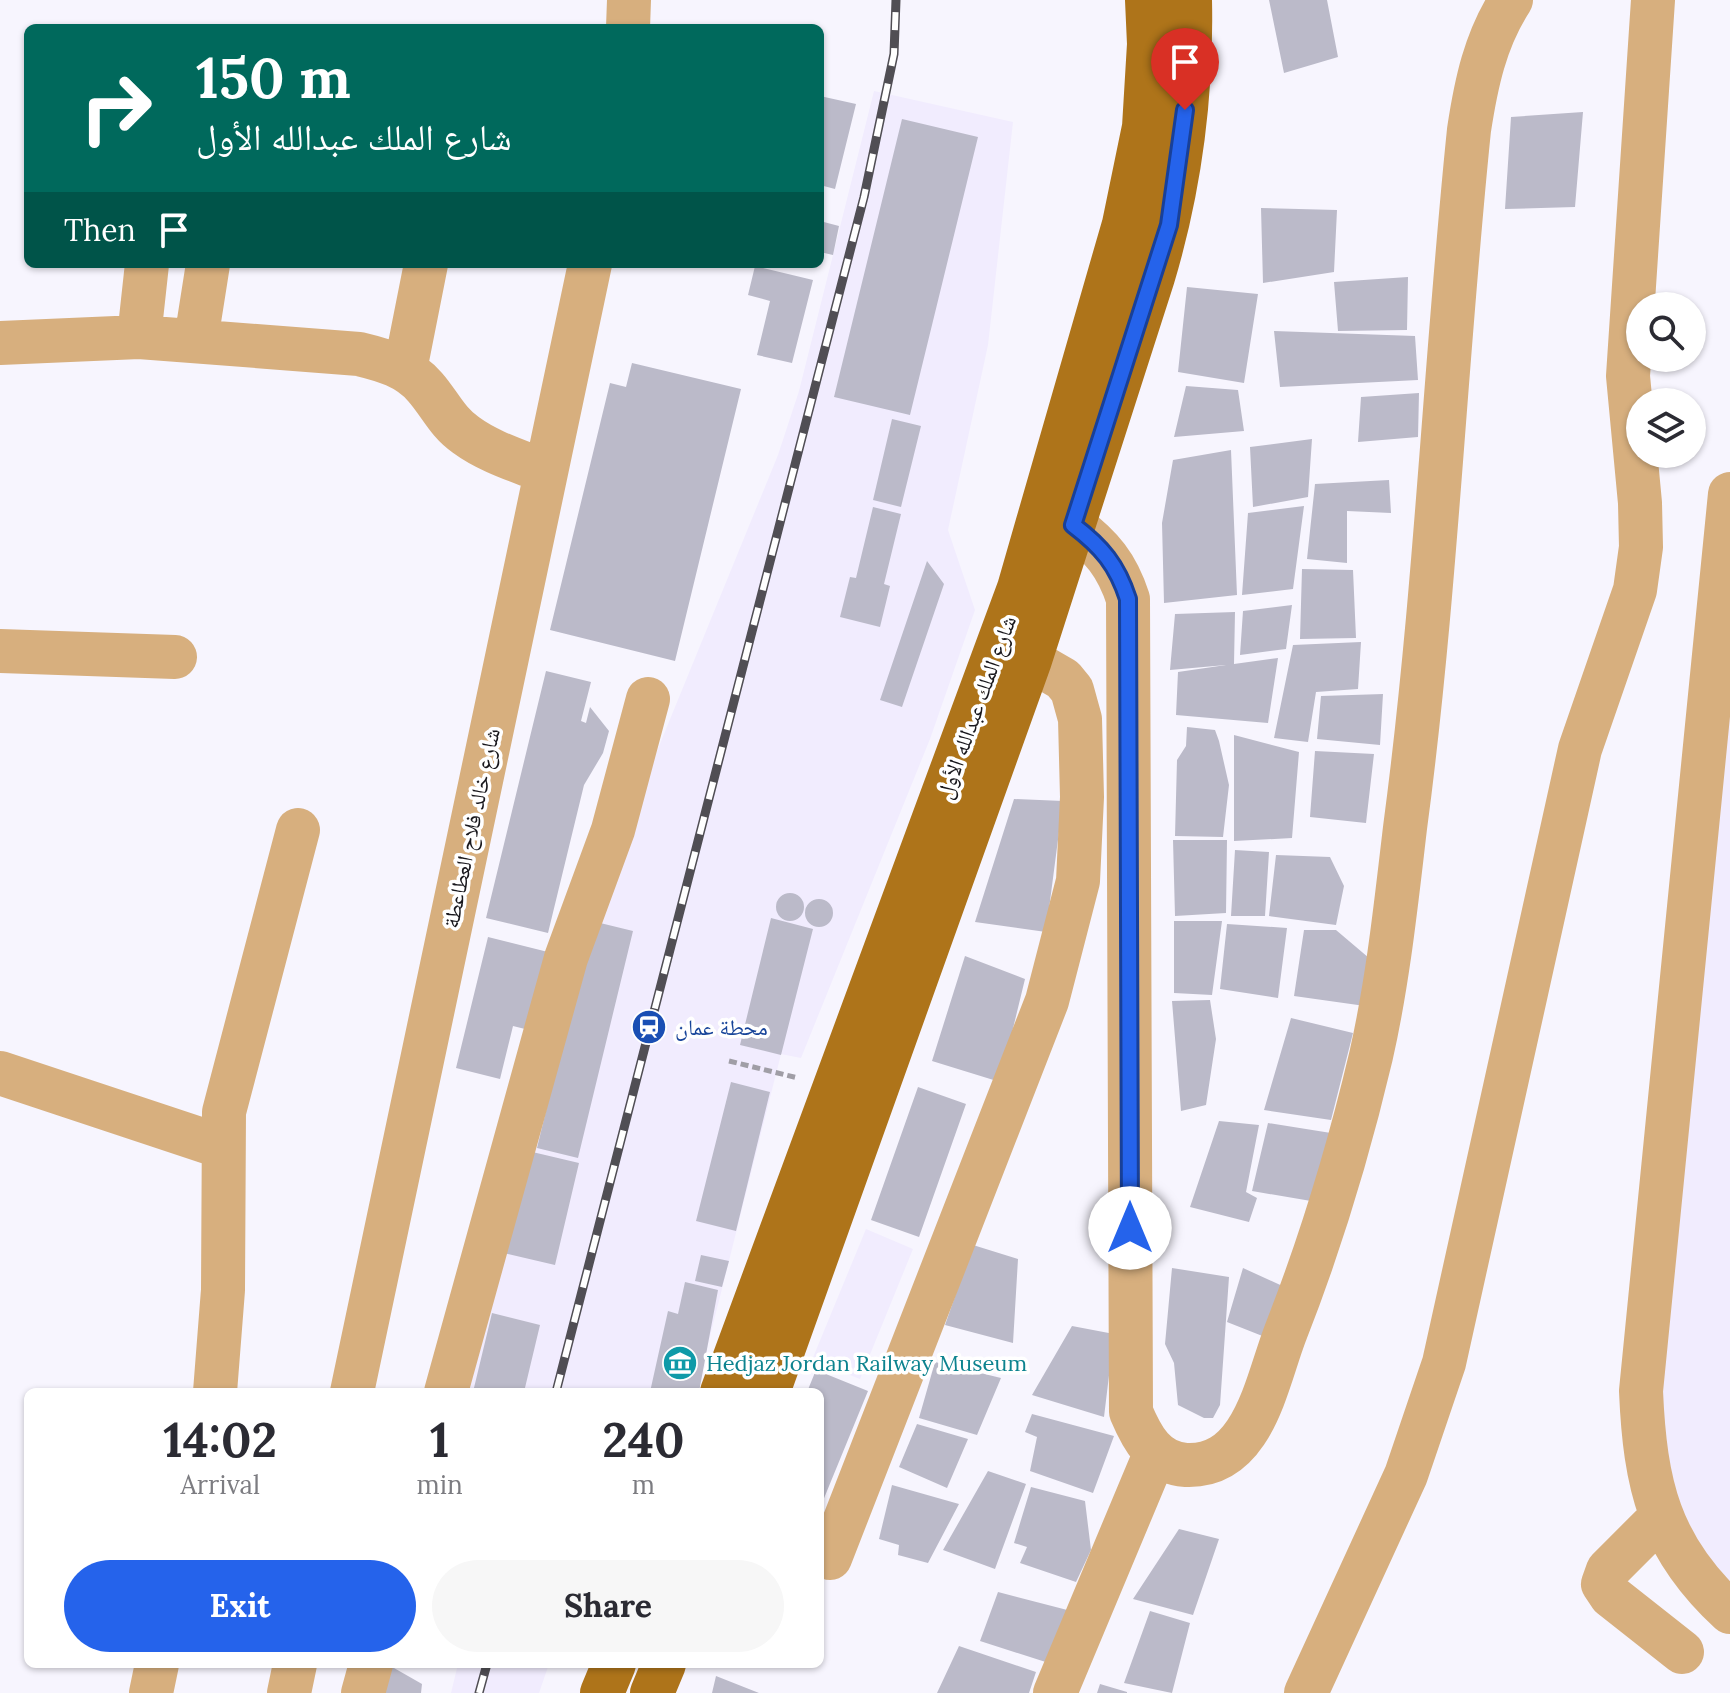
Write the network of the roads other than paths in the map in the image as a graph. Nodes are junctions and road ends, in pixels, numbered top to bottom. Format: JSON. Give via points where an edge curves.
{"nodes":[{"id":1,"x":629,"y":0,"type":"edge"},
{"id":2,"x":1147,"y":0,"type":"edge"},
{"id":3,"x":1190,"y":0,"type":"edge"},
{"id":4,"x":1511,"y":0,"type":"edge"},
{"id":5,"x":1653,"y":0,"type":"edge"},
{"id":6,"x":628,"y":24,"type":"edge"},
{"id":7,"x":147,"y":268,"type":"edge"},
{"id":8,"x":207,"y":268,"type":"edge"},
{"id":9,"x":425,"y":268,"type":"edge"},
{"id":10,"x":589,"y":268,"type":"edge"},
{"id":11,"x":139,"y":337,"type":"junction"},
{"id":12,"x":196,"y":340,"type":"junction"},
{"id":13,"x":0,"y":343,"type":"edge"},
{"id":14,"x":405,"y":370,"type":"junction"},
{"id":15,"x":546,"y":472,"type":"junction"},
{"id":16,"x":1730,"y":494,"type":"edge"},
{"id":17,"x":1057,"y":519,"type":"junction"},
{"id":18,"x":0,"y":651,"type":"edge"},
{"id":19,"x":175,"y":657,"type":"dead end"},
{"id":20,"x":1030,"y":660,"type":"junction"},
{"id":21,"x":648,"y":699,"type":"dead end"},
{"id":22,"x":298,"y":830,"type":"dead end"},
{"id":23,"x":0,"y":1073,"type":"edge"},
{"id":24,"x":223,"y":1147,"type":"junction"},
{"id":25,"x":215,"y":1388,"type":"edge"},
{"id":26,"x":353,"y":1388,"type":"edge"},
{"id":27,"x":447,"y":1388,"type":"edge"},
{"id":28,"x":723,"y":1388,"type":"edge"},
{"id":29,"x":769,"y":1388,"type":"edge"},
{"id":30,"x":1155,"y":1454,"type":"junction"},
{"id":31,"x":1660,"y":1518,"type":"junction"},
{"id":32,"x":830,"y":1558,"type":"dead end"},
{"id":33,"x":1730,"y":1612,"type":"edge"},
{"id":34,"x":1682,"y":1652,"type":"dead end"},
{"id":35,"x":156,"y":1668,"type":"edge"},
{"id":36,"x":294,"y":1668,"type":"edge"},
{"id":37,"x":370,"y":1668,"type":"edge"},
{"id":38,"x":612,"y":1668,"type":"edge"},
{"id":39,"x":662,"y":1668,"type":"edge"},
{"id":40,"x":151,"y":1693,"type":"edge"},
{"id":41,"x":289,"y":1693,"type":"edge"},
{"id":42,"x":363,"y":1693,"type":"edge"},
{"id":43,"x":602,"y":1693,"type":"edge"},
{"id":44,"x":652,"y":1693,"type":"edge"},
{"id":45,"x":1055,"y":1693,"type":"edge"},
{"id":46,"x":1306,"y":1693,"type":"edge"}],
"edges":[{"from":1,"to":6,"type":"street"},
{"from":2,"to":17,"type":"main road","name":"شارع الملك عبدالله الأول","via":[[1144,127]]},
{"from":3,"to":17,"type":"main road","name":"شارع الملك عبدالله الأول","via":[[1191,53],[1169,225]]},
{"from":4,"to":30,"type":"street","via":[[1478,72],[1469,130],[1421,706],[1371,1057],[1301,1294],[1244,1439],[1226,1456],[1203,1465],[1179,1464]]},
{"from":5,"to":46,"type":"street","via":[[1628,376],[1640,503],[1635,590],[1580,749],[1444,1363],[1406,1475]]},
{"from":7,"to":11,"type":"street"},
{"from":8,"to":12,"type":"street"},
{"from":9,"to":14,"type":"street"},
{"from":10,"to":15,"type":"street","name":"شارع خالد فلاح العطاعطة"},
{"from":11,"to":12,"type":"street"},
{"from":11,"to":13,"type":"street"},
{"from":12,"to":14,"type":"street","via":[[359,354]]},
{"from":14,"to":15,"type":"street","via":[[466,435]]},
{"from":15,"to":26,"type":"street","name":"شارع خالد فلاح العطاعطة"},
{"from":16,"to":31,"type":"street","via":[[1641,1391],[1643,1434]]},
{"from":17,"to":20,"type":"main road","name":"شارع الملك عبدالله الأول"},
{"from":17,"to":28,"type":"main road","name":"شارع الملك عبدالله الأول","via":[[1019,588]]},
{"from":17,"to":30,"type":"street","via":[[1102,547],[1119,571],[1128,599],[1129,1388],[1131,1412]]},
{"from":18,"to":19,"type":"street"},
{"from":20,"to":29,"type":"main road","name":"شارع الملك عبدالله الأول"},
{"from":20,"to":32,"type":"street","via":[[1063,679],[1077,704],[1082,833],[1070,918],[1047,1001]]},
{"from":21,"to":27,"type":"street","via":[[613,830],[566,958]]},
{"from":22,"to":24,"type":"street","via":[[232,1076]]},
{"from":23,"to":24,"type":"street"},
{"from":24,"to":25,"type":"street","via":[[223,1290]]},
{"from":30,"to":45,"type":"street"},
{"from":31,"to":33,"type":"street","via":[[1686,1562]]},
{"from":31,"to":34,"type":"street","via":[[1608,1570],[1603,1584]]},
{"from":35,"to":40,"type":"street"},
{"from":36,"to":41,"type":"street"},
{"from":37,"to":42,"type":"street"},
{"from":38,"to":43,"type":"main road"},
{"from":39,"to":44,"type":"main road"}]}
